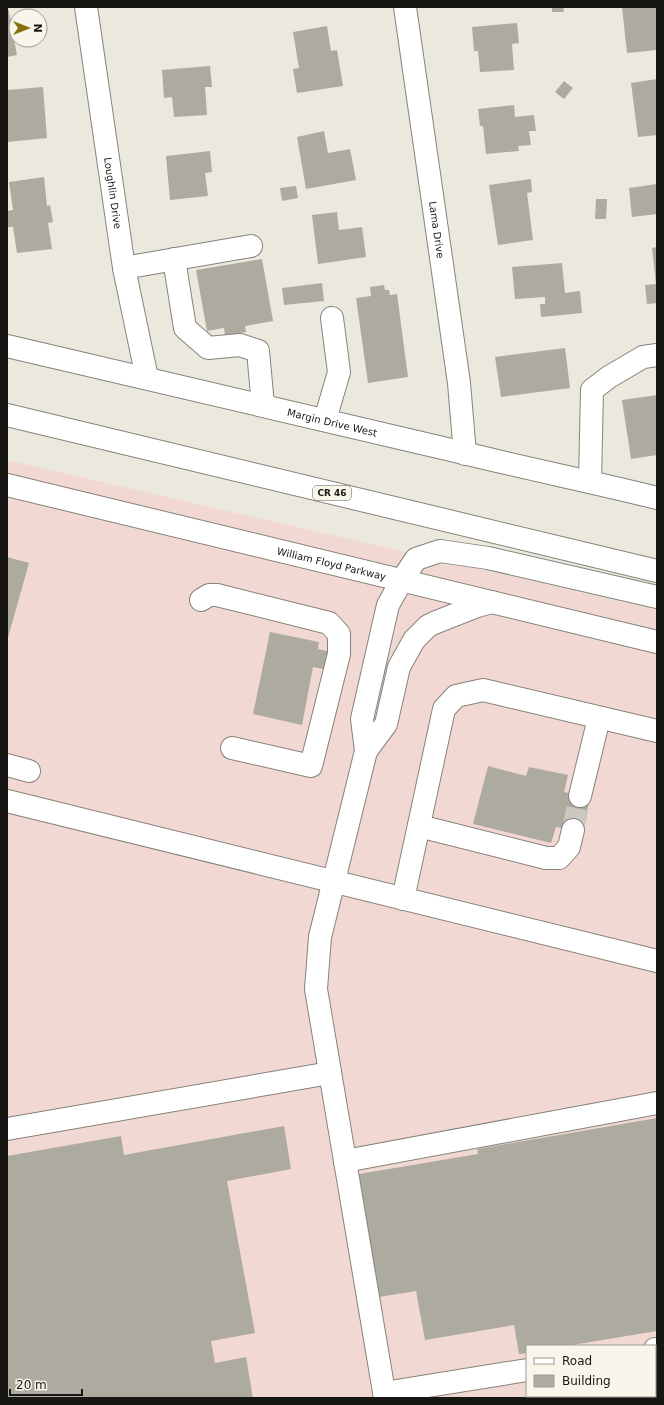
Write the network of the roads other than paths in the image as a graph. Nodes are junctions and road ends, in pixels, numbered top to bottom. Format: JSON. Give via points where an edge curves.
{"nodes":[{"id":1,"x":86,"y":7,"type":"edge"},
{"id":2,"x":405,"y":7,"type":"edge"},
{"id":3,"x":251,"y":246,"type":"dead end"},
{"id":4,"x":174,"y":259,"type":"junction"},
{"id":5,"x":124,"y":268,"type":"junction"},
{"id":6,"x":332,"y":318,"type":"dead end"},
{"id":7,"x":7,"y":346,"type":"edge"},
{"id":8,"x":657,"y":355,"type":"edge"},
{"id":9,"x":147,"y":378,"type":"junction"},
{"id":10,"x":263,"y":405,"type":"junction"},
{"id":11,"x":7,"y":415,"type":"edge"},
{"id":12,"x":325,"y":420,"type":"junction"},
{"id":13,"x":465,"y":454,"type":"junction"},
{"id":14,"x":590,"y":481,"type":"junction"},
{"id":15,"x":7,"y":485,"type":"edge"},
{"id":16,"x":657,"y":498,"type":"edge"},
{"id":17,"x":657,"y":571,"type":"edge"},
{"id":18,"x":402,"y":580,"type":"junction"},
{"id":19,"x":657,"y":597,"type":"edge"},
{"id":20,"x":201,"y":600,"type":"dead end"},
{"id":21,"x":493,"y":602,"type":"junction"},
{"id":22,"x":657,"y":642,"type":"edge"},
{"id":23,"x":598,"y":718,"type":"junction"},
{"id":24,"x":657,"y":731,"type":"edge"},
{"id":25,"x":232,"y":748,"type":"dead end"},
{"id":26,"x":366,"y":751,"type":"junction"},
{"id":27,"x":7,"y":765,"type":"edge"},
{"id":28,"x":30,"y":771,"type":"dead end"},
{"id":29,"x":580,"y":796,"type":"tunnel mouth"},
{"id":30,"x":7,"y":801,"type":"edge"},
{"id":31,"x":419,"y":826,"type":"junction"},
{"id":32,"x":573,"y":830,"type":"tunnel mouth"},
{"id":33,"x":334,"y":882,"type":"junction"},
{"id":34,"x":402,"y":899,"type":"junction"},
{"id":35,"x":657,"y":962,"type":"edge"},
{"id":36,"x":330,"y":1073,"type":"junction"},
{"id":37,"x":657,"y":1103,"type":"edge"},
{"id":38,"x":7,"y":1129,"type":"edge"},
{"id":39,"x":345,"y":1161,"type":"junction"},
{"id":40,"x":526,"y":1370,"type":"edge"},
{"id":41,"x":385,"y":1396,"type":"edge"}],
"edges":[{"from":1,"to":5,"type":"main road","name":"Loughlin Drive"},
{"from":2,"to":13,"type":"main road","name":"Lama Drive","via":[[459,383]]},
{"from":3,"to":4,"type":"main road"},
{"from":4,"to":5,"type":"main road"},
{"from":4,"to":10,"type":"main road","via":[[185,328],[208,348],[240,345],[258,351]]},
{"from":5,"to":9,"type":"main road","name":"Loughlin Drive"},
{"from":6,"to":12,"type":"main road","via":[[339,372]]},
{"from":7,"to":9,"type":"main road","name":"Margin Drive West"},
{"from":8,"to":14,"type":"main road","via":[[643,357],[592,390]]},
{"from":9,"to":10,"type":"main road","name":"Margin Drive West"},
{"from":10,"to":12,"type":"main road","name":"Margin Drive West"},
{"from":11,"to":17,"type":"main road","number":"CR 46"},
{"from":12,"to":13,"type":"main road","name":"Margin Drive West"},
{"from":13,"to":14,"type":"main road","name":"Margin Drive West"},
{"from":14,"to":16,"type":"main road","name":"Margin Drive West"},
{"from":15,"to":18,"type":"main road","name":"William Floyd Parkway"},
{"from":18,"to":19,"type":"main road","via":[[416,559],[440,550],[488,558]]},
{"from":18,"to":21,"type":"main road","name":"William Floyd Parkway"},
{"from":18,"to":26,"type":"main road","via":[[388,606],[362,719]]},
{"from":20,"to":25,"type":"main road","via":[[209,595],[217,595],[329,623],[339,634],[339,654],[311,766]]},
{"from":21,"to":22,"type":"main road","name":"William Floyd Parkway"},
{"from":21,"to":26,"type":"main road","via":[[434,623],[414,640],[399,667],[386,724]]},
{"from":23,"to":24,"type":"main road"},
{"from":23,"to":29,"type":"main road"},
{"from":23,"to":31,"type":"main road","via":[[483,690],[456,696],[444,709]]},
{"from":26,"to":33,"type":"main road"},
{"from":27,"to":28,"type":"main road"},
{"from":30,"to":33,"type":"main road"},
{"from":31,"to":32,"type":"main road","via":[[546,858],[559,858],[569,847]]},
{"from":31,"to":34,"type":"main road"},
{"from":33,"to":34,"type":"main road"},
{"from":33,"to":36,"type":"main road","via":[[320,937],[316,989]]},
{"from":34,"to":35,"type":"main road"},
{"from":36,"to":38,"type":"main road"},
{"from":36,"to":39,"type":"main road"},
{"from":37,"to":39,"type":"main road"},
{"from":39,"to":41,"type":"main road"},
{"from":40,"to":41,"type":"main road"}]}
